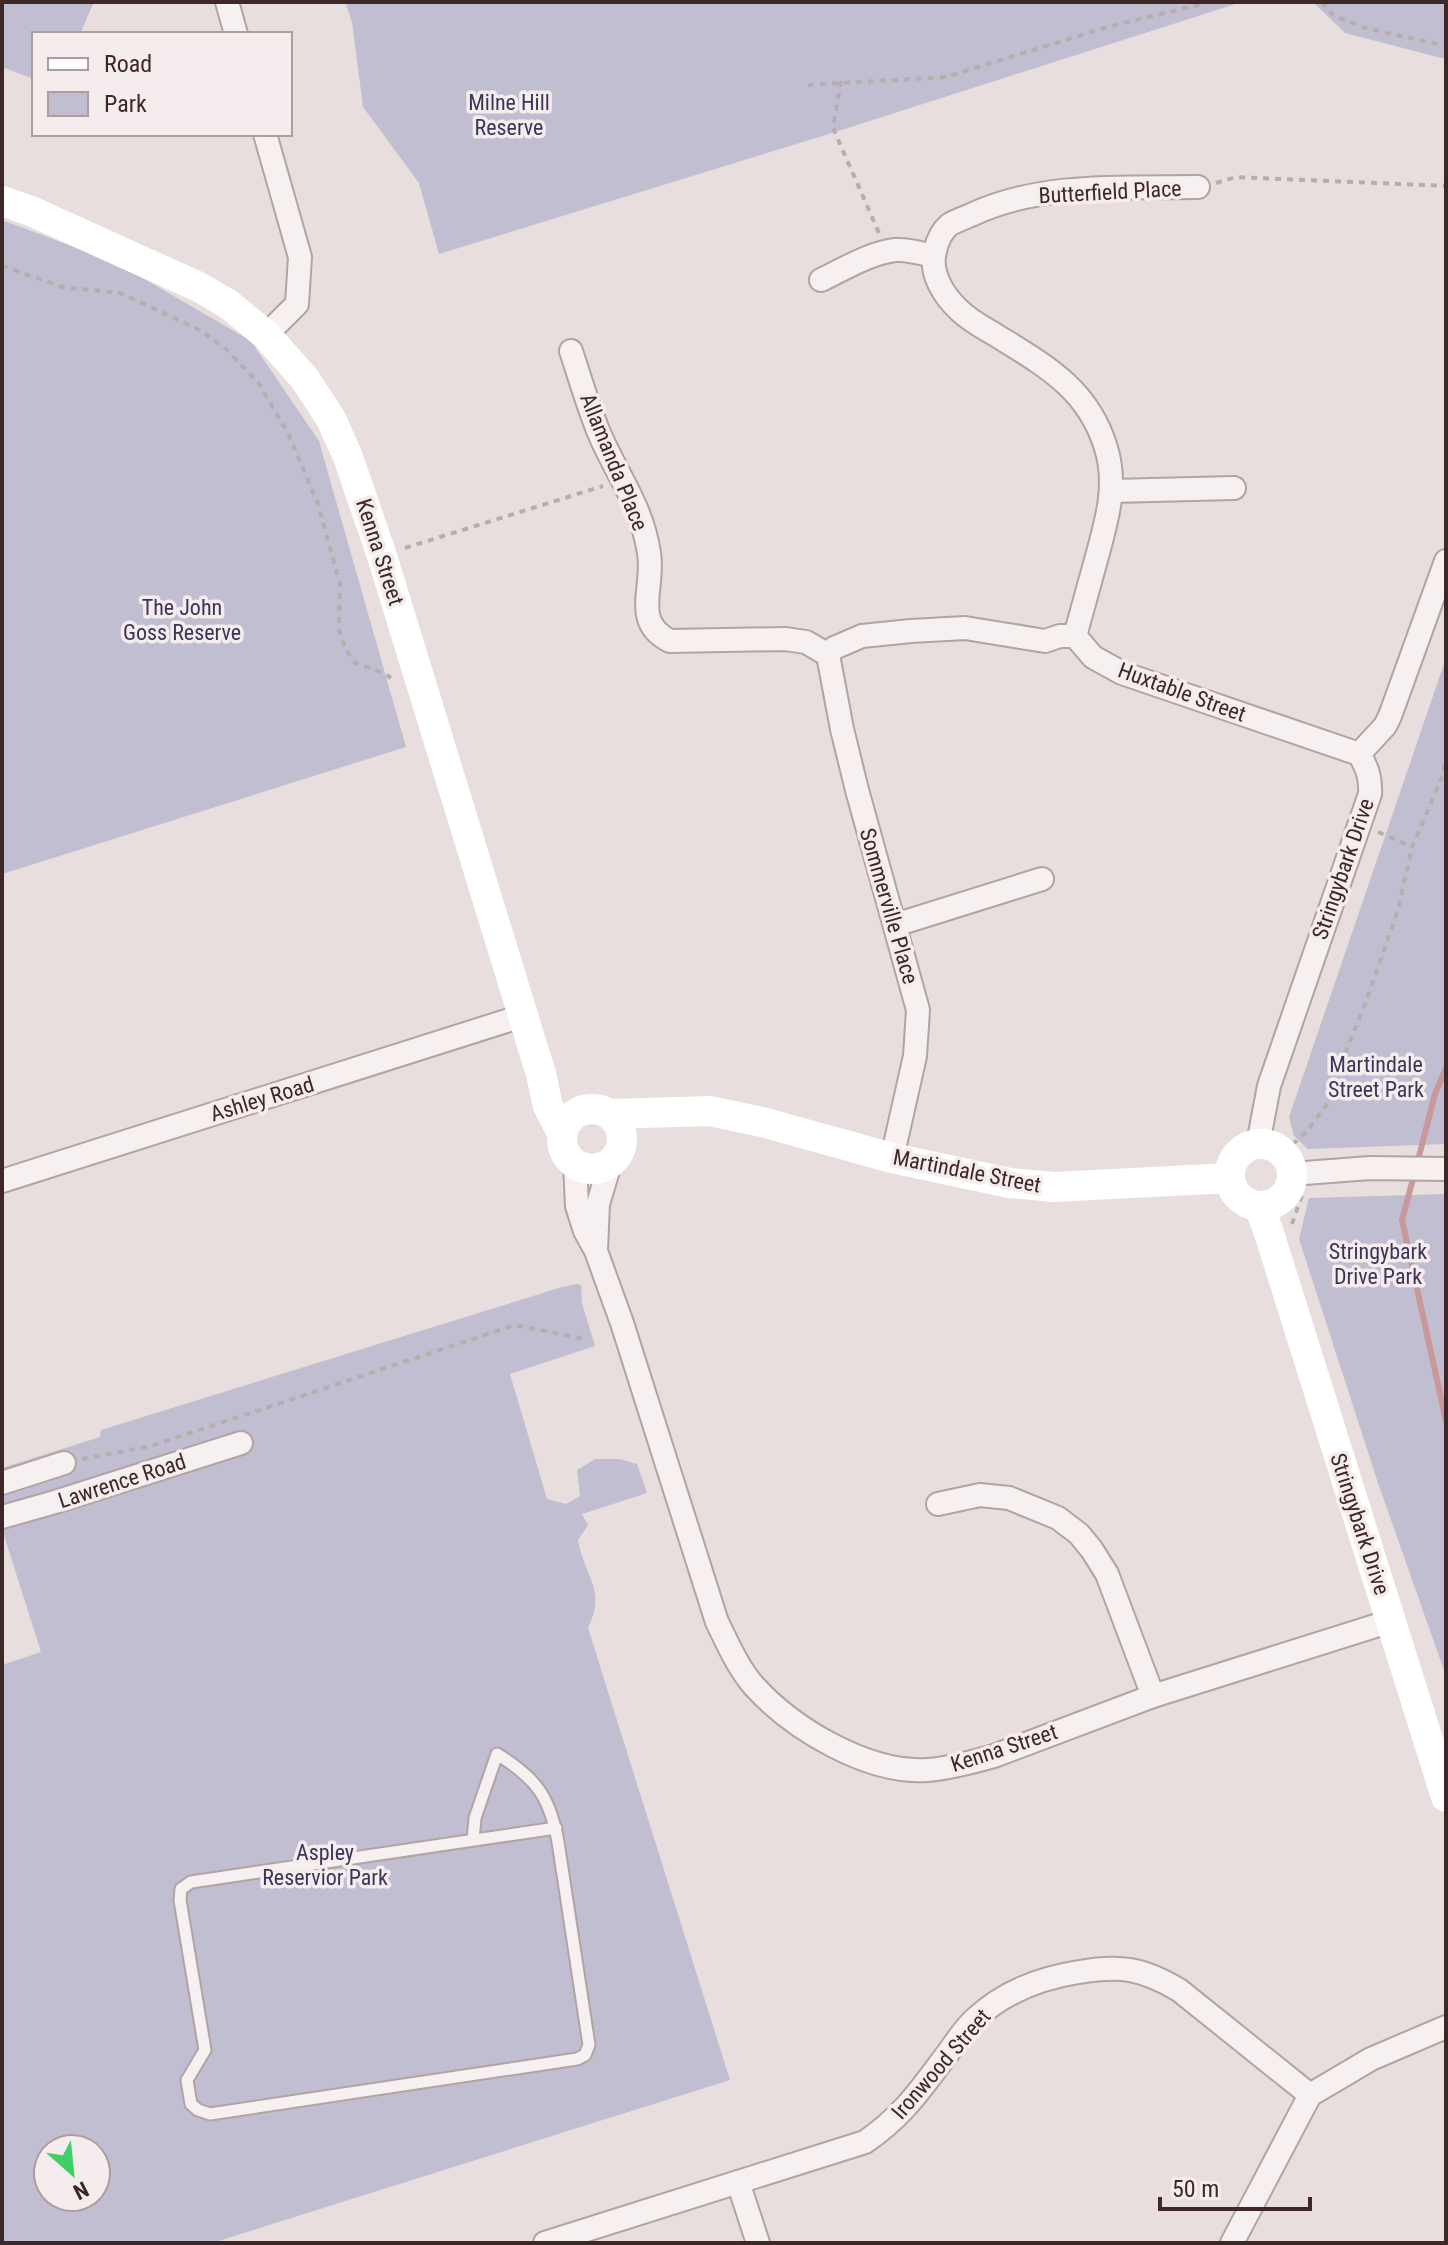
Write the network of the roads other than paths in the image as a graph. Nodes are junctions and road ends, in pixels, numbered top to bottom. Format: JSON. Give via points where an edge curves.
{"nodes":[{"id":1,"x":227,"y":2,"type":"edge"},
{"id":2,"x":235,"y":32,"type":"edge"},
{"id":3,"x":266,"y":136,"type":"edge"},
{"id":4,"x":1198,"y":187,"type":"road end"},
{"id":5,"x":2,"y":201,"type":"edge"},
{"id":6,"x":933,"y":256,"type":"junction"},
{"id":7,"x":821,"y":280,"type":"dead end"},
{"id":8,"x":266,"y":335,"type":"junction"},
{"id":9,"x":571,"y":351,"type":"dead end"},
{"id":10,"x":1234,"y":488,"type":"dead end"},
{"id":11,"x":1112,"y":491,"type":"junction"},
{"id":12,"x":1446,"y":561,"type":"edge"},
{"id":13,"x":1075,"y":636,"type":"junction"},
{"id":14,"x":828,"y":655,"type":"junction"},
{"id":15,"x":1359,"y":754,"type":"junction"},
{"id":16,"x":1042,"y":879,"type":"dead end"},
{"id":17,"x":895,"y":925,"type":"junction"},
{"id":18,"x":522,"y":1016,"type":"junction"},
{"id":19,"x":541,"y":1074,"type":"junction"},
{"id":20,"x":710,"y":1111,"type":"junction"},
{"id":21,"x":596,"y":1112,"type":"junction"},
{"id":22,"x":562,"y":1133,"type":"junction"},
{"id":23,"x":1258,"y":1144,"type":"junction"},
{"id":24,"x":616,"y":1153,"type":"junction"},
{"id":25,"x":892,"y":1158,"type":"junction"},
{"id":26,"x":575,"y":1164,"type":"junction"},
{"id":27,"x":1446,"y":1169,"type":"edge"},
{"id":28,"x":1292,"y":1174,"type":"junction"},
{"id":29,"x":1230,"y":1178,"type":"junction"},
{"id":30,"x":2,"y":1181,"type":"edge"},
{"id":31,"x":1259,"y":1206,"type":"junction"},
{"id":32,"x":596,"y":1251,"type":"junction"},
{"id":33,"x":241,"y":1443,"type":"dead end"},
{"id":34,"x":64,"y":1463,"type":"road end"},
{"id":35,"x":2,"y":1483,"type":"edge"},
{"id":36,"x":938,"y":1504,"type":"dead end"},
{"id":37,"x":2,"y":1517,"type":"edge"},
{"id":38,"x":1391,"y":1621,"type":"junction"},
{"id":39,"x":1153,"y":1696,"type":"junction"},
{"id":40,"x":1446,"y":1797,"type":"edge"},
{"id":41,"x":556,"y":1828,"type":"junction"},
{"id":42,"x":473,"y":1840,"type":"junction"},
{"id":43,"x":1446,"y":2027,"type":"edge"},
{"id":44,"x":1310,"y":2095,"type":"junction"},
{"id":45,"x":738,"y":2182,"type":"junction"},
{"id":46,"x":545,"y":2243,"type":"edge"},
{"id":47,"x":758,"y":2243,"type":"edge"},
{"id":48,"x":1232,"y":2243,"type":"edge"}],
"edges":[{"from":1,"to":2,"type":"street"},
{"from":3,"to":8,"type":"street","via":[[300,257],[297,304]]},
{"from":4,"to":6,"type":"street","name":"Butterfield Place","via":[[1017,198],[949,225]]},
{"from":5,"to":8,"type":"street","name":"Kenna Street","via":[[199,287]]},
{"from":6,"to":7,"type":"street","via":[[896,250]]},
{"from":6,"to":11,"type":"street","via":[[936,278],[960,311],[1075,391],[1105,445]]},
{"from":8,"to":18,"type":"street","name":"Kenna Street","via":[[305,379],[348,457]]},
{"from":9,"to":14,"type":"street","name":"Allamanda Place","via":[[600,435],[635,501],[650,555],[648,623],[657,634],[670,641],[785,639],[806,642]]},
{"from":10,"to":11,"type":"street"},
{"from":11,"to":13,"type":"street"},
{"from":12,"to":15,"type":"street","via":[[1390,716]]},
{"from":13,"to":14,"type":"street","via":[[1045,641],[965,628],[911,631],[862,636]]},
{"from":13,"to":15,"type":"street","name":"Huxtable Street","via":[[1093,657],[1122,673]]},
{"from":14,"to":17,"type":"street","name":"Sommerville Place","via":[[857,790]]},
{"from":15,"to":23,"type":"street","name":"Stringybark Drive","via":[[1371,780],[1370,794],[1269,1086]]},
{"from":16,"to":17,"type":"street"},
{"from":17,"to":25,"type":"street","name":"Sommerville Place","via":[[918,1010],[915,1056]]},
{"from":18,"to":19,"type":"street","name":"Kenna Street"},
{"from":18,"to":30,"type":"street","name":"Ashley Road"},
{"from":19,"to":21,"type":"street","name":"Kenna Street","via":[[561,1095]]},
{"from":19,"to":22,"type":"street","name":"Kenna Street","via":[[548,1106]]},
{"from":20,"to":21,"type":"street","name":"Martindale Street"},
{"from":20,"to":24,"type":"street"},
{"from":20,"to":25,"type":"street","name":"Martindale Street"},
{"from":21,"to":22,"type":"street","via":[[570,1119]]},
{"from":21,"to":24,"type":"street","name":"Kenna Street","via":[[620,1126]]},
{"from":22,"to":26,"type":"street","name":"Kenna Street","via":[[564,1151]]},
{"from":23,"to":28,"type":"street","via":[[1285,1155]]},
{"from":23,"to":29,"type":"street","via":[[1240,1152]]},
{"from":24,"to":26,"type":"street","via":[[602,1168]]},
{"from":24,"to":32,"type":"street","name":"Kenna Street","via":[[598,1204]]},
{"from":25,"to":29,"type":"street","name":"Martindale Street","via":[[1054,1187]]},
{"from":26,"to":32,"type":"street","name":"Kenna Street","via":[[577,1206]]},
{"from":27,"to":28,"type":"street"},
{"from":28,"to":31,"type":"street","via":[[1286,1194]]},
{"from":29,"to":31,"type":"street","name":"Stringybark Drive","via":[[1242,1200]]},
{"from":31,"to":38,"type":"street","name":"Stringybark Drive"},
{"from":32,"to":39,"type":"street","name":"Kenna Street","via":[[717,1622],[752,1684],[777,1709],[825,1742],[883,1765],[926,1770],[994,1756]]},
{"from":33,"to":37,"type":"street","name":"Lawrence Road"},
{"from":34,"to":35,"type":"street","name":"Lawrence Road"},
{"from":36,"to":39,"type":"street","via":[[980,1495],[1009,1498],[1058,1518],[1079,1534],[1107,1574]]},
{"from":38,"to":39,"type":"street","name":"Kenna Street"},
{"from":38,"to":40,"type":"street","name":"Stringybark Drive"},
{"from":41,"to":42,"type":"lane"},
{"from":41,"to":42,"type":"lane","via":[[540,1791],[520,1768],[497,1754]]},
{"from":41,"to":42,"type":"lane","via":[[589,2045],[585,2055],[210,2114],[191,2104],[187,2080],[205,2050],[181,1889],[191,1882]]},
{"from":43,"to":44,"type":"street","via":[[1371,2059]]},
{"from":44,"to":45,"type":"street","name":"Ironwood Street","via":[[1163,1980],[1110,1967],[1076,1972],[1050,1977],[996,2001],[972,2021],[906,2108],[865,2142]]},
{"from":44,"to":48,"type":"street"},
{"from":45,"to":46,"type":"street","name":"Ironwood Street"},
{"from":45,"to":47,"type":"street"}]}
